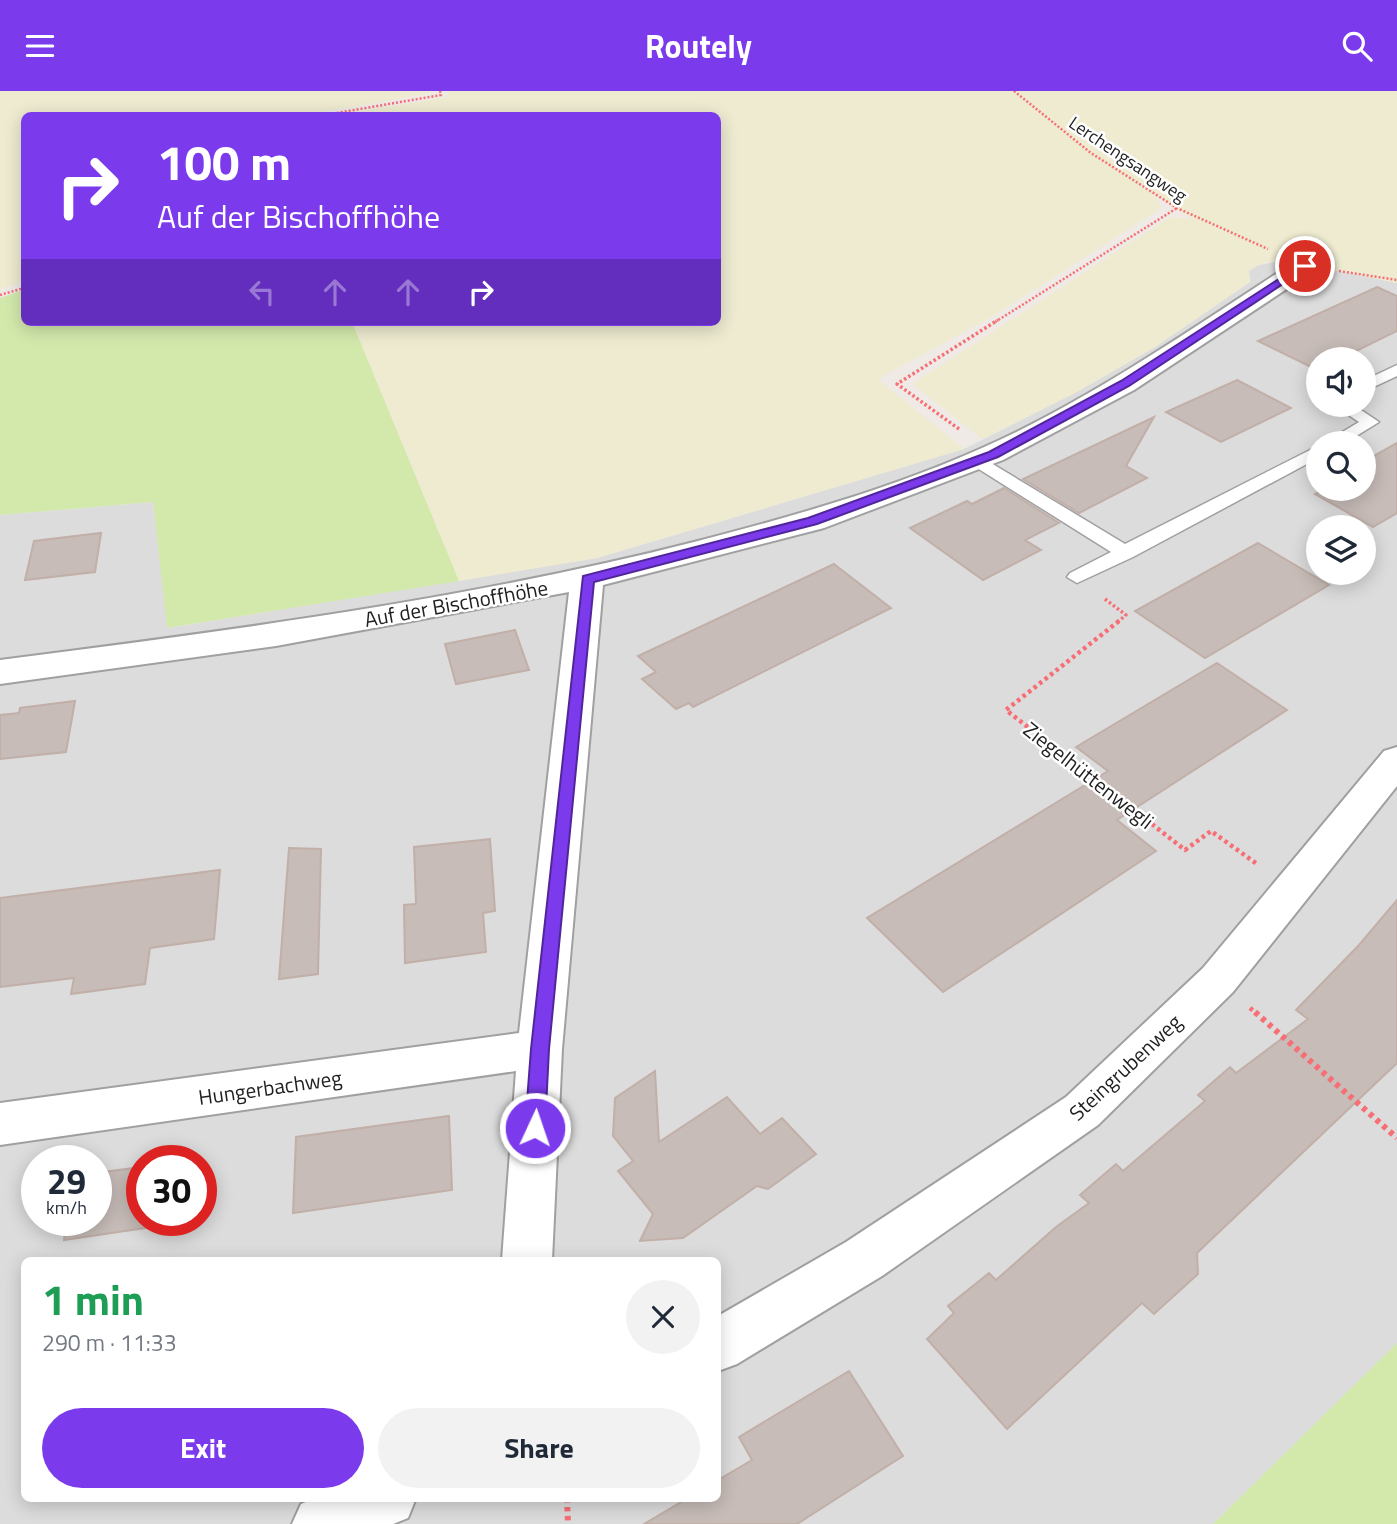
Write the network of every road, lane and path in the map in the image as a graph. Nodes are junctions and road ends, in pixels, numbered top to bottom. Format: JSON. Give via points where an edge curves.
{"nodes":[{"id":1,"x":440,"y":91,"type":"edge"},
{"id":2,"x":1014,"y":91,"type":"edge"},
{"id":3,"x":342,"y":112,"type":"edge"},
{"id":4,"x":1177,"y":208,"type":"junction"},
{"id":5,"x":1305,"y":266,"type":"junction"},
{"id":6,"x":1397,"y":280,"type":"edge"},
{"id":7,"x":21,"y":289,"type":"edge"},
{"id":8,"x":0,"y":295,"type":"edge"},
{"id":9,"x":1397,"y":370,"type":"edge"},
{"id":10,"x":1376,"y":380,"type":"edge"},
{"id":11,"x":1362,"y":417,"type":"edge"},
{"id":12,"x":1354,"y":431,"type":"edge"},
{"id":13,"x":1306,"y":457,"type":"edge"},
{"id":14,"x":984,"y":458,"type":"junction"},
{"id":15,"x":1126,"y":552,"type":"junction"},
{"id":16,"x":1077,"y":577,"type":"joint"},
{"id":17,"x":587,"y":579,"type":"junction"},
{"id":18,"x":0,"y":672,"type":"edge"},
{"id":19,"x":1397,"y":760,"type":"edge"},
{"id":20,"x":1290,"y":888,"type":"junction"},
{"id":21,"x":1217,"y":980,"type":"junction"},
{"id":22,"x":540,"y":1049,"type":"junction"},
{"id":23,"x":0,"y":1124,"type":"edge"},
{"id":24,"x":1397,"y":1137,"type":"edge"},
{"id":25,"x":527,"y":1257,"type":"edge"},
{"id":26,"x":721,"y":1343,"type":"edge"},
{"id":27,"x":378,"y":1502,"type":"edge"},
{"id":28,"x":567,"y":1502,"type":"edge"},
{"id":29,"x":321,"y":1524,"type":"edge"},
{"id":30,"x":568,"y":1524,"type":"edge"}],
"edges":[{"from":1,"to":3,"type":"path","via":[[441,95]]},
{"from":2,"to":4,"type":"path","name":"Lerchengsangweg","via":[[1091,153]]},
{"from":4,"to":5,"type":"path","name":"Lerchengsangweg"},
{"from":4,"to":14,"type":"path","via":[[897,384]]},
{"from":5,"to":6,"type":"path","name":"Lerchengsangweg"},
{"from":5,"to":14,"type":"street","name":"Auf der Bischoffhöhe","via":[[1125,384]]},
{"from":7,"to":8,"type":"path"},
{"from":9,"to":10,"type":"lane"},
{"from":11,"to":12,"type":"lane","via":[[1371,422]]},
{"from":13,"to":15,"type":"lane"},
{"from":14,"to":15,"type":"lane"},
{"from":14,"to":17,"type":"street","name":"Auf der Bischoffhöhe","via":[[813,521]]},
{"from":15,"to":16,"type":"lane"},
{"from":16,"to":20,"type":"path","name":"Ziegelhüttenwegli","via":[[1126,614],[1006,710],[1185,850],[1211,831]]},
{"from":17,"to":18,"type":"street","name":"Auf der Bischoffhöhe","via":[[276,635]]},
{"from":17,"to":22,"type":"street"},
{"from":19,"to":20,"type":"street","name":"Steingrubenweg"},
{"from":20,"to":21,"type":"street","name":"Steingrubenweg"},
{"from":21,"to":24,"type":"path"},
{"from":21,"to":26,"type":"street","name":"Steingrubenweg","via":[[1082,1111],[864,1259]]},
{"from":22,"to":23,"type":"street","name":"Hungerbachweg"},
{"from":22,"to":25,"type":"street"},
{"from":27,"to":29,"type":"street"},
{"from":28,"to":30,"type":"path"}]}
